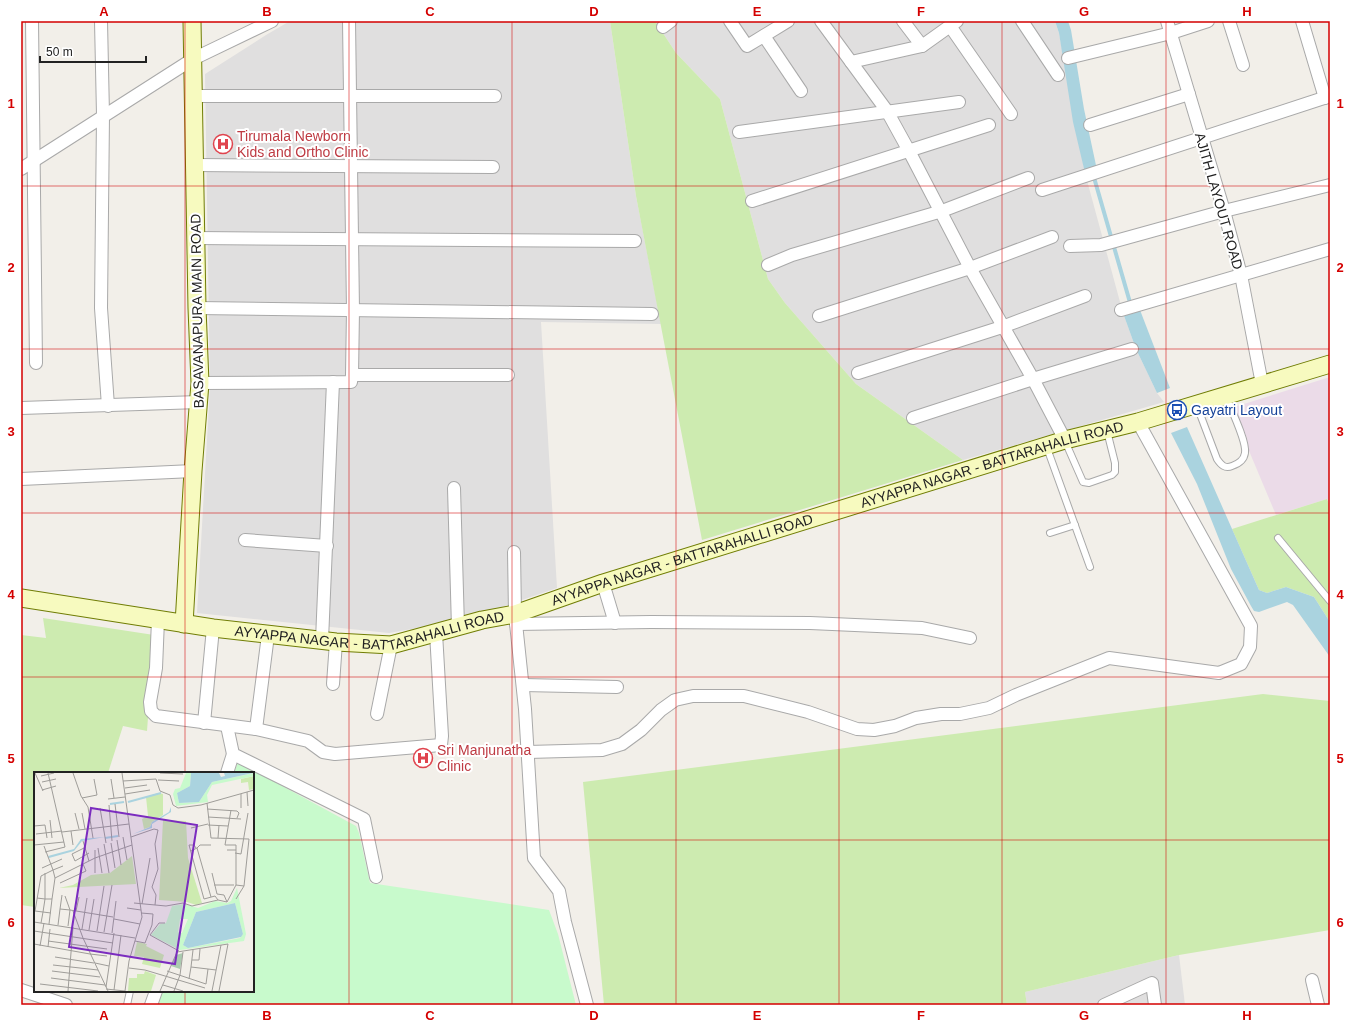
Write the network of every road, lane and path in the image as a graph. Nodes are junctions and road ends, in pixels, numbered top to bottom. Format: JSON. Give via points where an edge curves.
{"nodes":[{"id":1,"x":32,"y":21,"type":"edge"},
{"id":2,"x":101,"y":21,"type":"edge"},
{"id":3,"x":192,"y":21,"type":"edge"},
{"id":4,"x":272,"y":21,"type":"edge"},
{"id":5,"x":349,"y":21,"type":"edge"},
{"id":6,"x":730,"y":21,"type":"edge"},
{"id":7,"x":788,"y":21,"type":"edge"},
{"id":8,"x":822,"y":21,"type":"edge"},
{"id":9,"x":903,"y":21,"type":"edge"},
{"id":10,"x":1022,"y":21,"type":"edge"},
{"id":11,"x":1208,"y":21,"type":"edge"},
{"id":12,"x":1229,"y":21,"type":"edge"},
{"id":13,"x":1302,"y":21,"type":"edge"},
{"id":14,"x":954,"y":24,"type":"edge"},
{"id":15,"x":1169,"y":27,"type":"edge"},
{"id":16,"x":764,"y":36,"type":"junction"},
{"id":17,"x":922,"y":46,"type":"junction"},
{"id":18,"x":1068,"y":58,"type":"dead end"},
{"id":19,"x":193,"y":59,"type":"junction"},
{"id":20,"x":851,"y":62,"type":"junction"},
{"id":21,"x":1243,"y":65,"type":"dead end"},
{"id":22,"x":1058,"y":75,"type":"dead end"},
{"id":23,"x":801,"y":91,"type":"dead end"},
{"id":24,"x":1189,"y":94,"type":"junction"},
{"id":25,"x":194,"y":96,"type":"junction"},
{"id":26,"x":350,"y":96,"type":"junction"},
{"id":27,"x":495,"y":96,"type":"dead end"},
{"id":28,"x":1328,"y":97,"type":"edge"},
{"id":29,"x":959,"y":102,"type":"dead end"},
{"id":30,"x":887,"y":112,"type":"junction"},
{"id":31,"x":1011,"y":114,"type":"dead end"},
{"id":32,"x":103,"y":115,"type":"junction"},
{"id":33,"x":989,"y":125,"type":"dead end"},
{"id":34,"x":1090,"y":125,"type":"dead end"},
{"id":35,"x":739,"y":132,"type":"dead end"},
{"id":36,"x":1201,"y":138,"type":"junction"},
{"id":37,"x":909,"y":151,"type":"junction"},
{"id":38,"x":34,"y":160,"type":"junction"},
{"id":39,"x":195,"y":165,"type":"junction"},
{"id":40,"x":351,"y":166,"type":"junction"},
{"id":41,"x":493,"y":167,"type":"dead end"},
{"id":42,"x":21,"y":169,"type":"edge"},
{"id":43,"x":1028,"y":178,"type":"dead end"},
{"id":44,"x":1330,"y":184,"type":"edge"},
{"id":45,"x":1042,"y":190,"type":"dead end"},
{"id":46,"x":752,"y":201,"type":"dead end"},
{"id":47,"x":942,"y":211,"type":"junction"},
{"id":48,"x":1224,"y":211,"type":"junction"},
{"id":49,"x":1052,"y":237,"type":"dead end"},
{"id":50,"x":196,"y":238,"type":"junction"},
{"id":51,"x":352,"y":239,"type":"junction"},
{"id":52,"x":635,"y":242,"type":"dead end"},
{"id":53,"x":1070,"y":246,"type":"dead end"},
{"id":54,"x":1330,"y":249,"type":"edge"},
{"id":55,"x":768,"y":264,"type":"dead end"},
{"id":56,"x":970,"y":268,"type":"junction"},
{"id":57,"x":1241,"y":275,"type":"junction"},
{"id":58,"x":1085,"y":296,"type":"dead end"},
{"id":59,"x":198,"y":308,"type":"junction"},
{"id":60,"x":353,"y":310,"type":"junction"},
{"id":61,"x":1121,"y":310,"type":"dead end"},
{"id":62,"x":652,"y":314,"type":"dead end"},
{"id":63,"x":819,"y":316,"type":"dead end"},
{"id":64,"x":1002,"y":327,"type":"junction"},
{"id":65,"x":1132,"y":349,"type":"dead end"},
{"id":66,"x":36,"y":363,"type":"dead end"},
{"id":67,"x":1330,"y":364,"type":"edge"},
{"id":68,"x":858,"y":374,"type":"dead end"},
{"id":69,"x":352,"y":375,"type":"junction"},
{"id":70,"x":508,"y":375,"type":"dead end"},
{"id":71,"x":1033,"y":379,"type":"junction"},
{"id":72,"x":333,"y":382,"type":"junction"},
{"id":73,"x":200,"y":383,"type":"junction"},
{"id":74,"x":1262,"y":384,"type":"junction"},
{"id":75,"x":1226,"y":395,"type":"junction"},
{"id":76,"x":199,"y":402,"type":"junction"},
{"id":77,"x":1196,"y":404,"type":"junction"},
{"id":78,"x":108,"y":406,"type":"junction"},
{"id":79,"x":21,"y":408,"type":"edge"},
{"id":80,"x":913,"y":418,"type":"dead end"},
{"id":81,"x":1138,"y":422,"type":"junction"},
{"id":82,"x":1107,"y":430,"type":"junction"},
{"id":83,"x":1065,"y":440,"type":"junction"},
{"id":84,"x":1046,"y":446,"type":"junction"},
{"id":85,"x":192,"y":471,"type":"junction"},
{"id":86,"x":21,"y":478,"type":"edge"},
{"id":87,"x":454,"y":488,"type":"dead end"},
{"id":88,"x":1075,"y":525,"type":"junction"},
{"id":89,"x":1050,"y":533,"type":"dead end"},
{"id":90,"x":1278,"y":538,"type":"dead end"},
{"id":91,"x":245,"y":540,"type":"dead end"},
{"id":92,"x":327,"y":546,"type":"junction"},
{"id":93,"x":514,"y":552,"type":"dead end"},
{"id":94,"x":1090,"y":567,"type":"dead end"},
{"id":95,"x":603,"y":583,"type":"junction"},
{"id":96,"x":21,"y":598,"type":"edge"},
{"id":97,"x":1330,"y":601,"type":"edge"},
{"id":98,"x":515,"y":619,"type":"junction"},
{"id":99,"x":158,"y":620,"type":"junction"},
{"id":100,"x":615,"y":623,"type":"junction"},
{"id":101,"x":184,"y":624,"type":"junction"},
{"id":102,"x":458,"y":627,"type":"junction"},
{"id":103,"x":213,"y":628,"type":"junction"},
{"id":104,"x":436,"y":633,"type":"junction"},
{"id":105,"x":268,"y":635,"type":"junction"},
{"id":106,"x":970,"y":638,"type":"dead end"},
{"id":107,"x":329,"y":641,"type":"junction"},
{"id":108,"x":391,"y":645,"type":"junction"},
{"id":109,"x":333,"y":684,"type":"dead end"},
{"id":110,"x":523,"y":685,"type":"junction"},
{"id":111,"x":617,"y":687,"type":"dead end"},
{"id":112,"x":377,"y":714,"type":"dead end"},
{"id":113,"x":204,"y":723,"type":"junction"},
{"id":114,"x":227,"y":726,"type":"junction"},
{"id":115,"x":256,"y":729,"type":"junction"},
{"id":116,"x":528,"y":752,"type":"junction"},
{"id":117,"x":233,"y":754,"type":"junction"},
{"id":118,"x":227,"y":772,"type":"edge"},
{"id":119,"x":376,"y":877,"type":"dead end"},
{"id":120,"x":1312,"y":980,"type":"dead end"},
{"id":121,"x":21,"y":990,"type":"edge"},
{"id":122,"x":130,"y":992,"type":"edge"},
{"id":123,"x":156,"y":992,"type":"edge"},
{"id":124,"x":66,"y":1005,"type":"edge"},
{"id":125,"x":127,"y":1005,"type":"edge"},
{"id":126,"x":151,"y":1005,"type":"edge"},
{"id":127,"x":587,"y":1005,"type":"edge"},
{"id":128,"x":1104,"y":1005,"type":"edge"},
{"id":129,"x":1155,"y":1005,"type":"edge"},
{"id":130,"x":1318,"y":1005,"type":"edge"}],
"edges":[{"from":1,"to":38,"type":"street"},
{"from":2,"to":32,"type":"street"},
{"from":3,"to":19,"type":"main road","name":"BASAVANAPURA MAIN ROAD"},
{"from":4,"to":19,"type":"street"},
{"from":5,"to":26,"type":"street"},
{"from":6,"to":16,"type":"street","via":[[748,46]]},
{"from":7,"to":16,"type":"street"},
{"from":8,"to":20,"type":"street"},
{"from":9,"to":17,"type":"street"},
{"from":10,"to":22,"type":"street"},
{"from":11,"to":15,"type":"street"},
{"from":12,"to":21,"type":"street"},
{"from":13,"to":28,"type":"street"},
{"from":14,"to":17,"type":"street"},
{"from":14,"to":31,"type":"street"},
{"from":15,"to":18,"type":"street"},
{"from":15,"to":24,"type":"street","name":"AJITH LAYOUT ROAD"},
{"from":16,"to":23,"type":"street"},
{"from":17,"to":20,"type":"street"},
{"from":19,"to":25,"type":"main road","name":"BASAVANAPURA MAIN ROAD"},
{"from":19,"to":32,"type":"street"},
{"from":20,"to":30,"type":"street"},
{"from":24,"to":34,"type":"street"},
{"from":24,"to":36,"type":"street","name":"AJITH LAYOUT ROAD"},
{"from":25,"to":26,"type":"street"},
{"from":25,"to":39,"type":"main road","name":"BASAVANAPURA MAIN ROAD"},
{"from":26,"to":27,"type":"street"},
{"from":26,"to":40,"type":"street"},
{"from":28,"to":36,"type":"street"},
{"from":29,"to":30,"type":"street"},
{"from":30,"to":35,"type":"street"},
{"from":30,"to":37,"type":"street"},
{"from":32,"to":38,"type":"street"},
{"from":32,"to":78,"type":"street","via":[[101,308]]},
{"from":33,"to":37,"type":"street"},
{"from":36,"to":45,"type":"street"},
{"from":36,"to":48,"type":"street","name":"AJITH LAYOUT ROAD"},
{"from":37,"to":46,"type":"street"},
{"from":37,"to":47,"type":"street"},
{"from":38,"to":42,"type":"street"},
{"from":38,"to":66,"type":"street"},
{"from":39,"to":40,"type":"street"},
{"from":39,"to":50,"type":"main road","name":"BASAVANAPURA MAIN ROAD"},
{"from":40,"to":41,"type":"street"},
{"from":40,"to":51,"type":"street"},
{"from":43,"to":47,"type":"street"},
{"from":44,"to":48,"type":"street"},
{"from":47,"to":55,"type":"street","via":[[792,254]]},
{"from":47,"to":56,"type":"street"},
{"from":48,"to":53,"type":"street","via":[[1101,245]]},
{"from":48,"to":57,"type":"street","name":"AJITH LAYOUT ROAD"},
{"from":49,"to":56,"type":"street"},
{"from":50,"to":51,"type":"street"},
{"from":50,"to":59,"type":"main road","name":"BASAVANAPURA MAIN ROAD"},
{"from":51,"to":52,"type":"street"},
{"from":51,"to":60,"type":"street"},
{"from":54,"to":57,"type":"street"},
{"from":56,"to":63,"type":"street"},
{"from":56,"to":64,"type":"street"},
{"from":57,"to":61,"type":"street"},
{"from":57,"to":74,"type":"street","name":"AJITH LAYOUT ROAD"},
{"from":58,"to":64,"type":"street"},
{"from":59,"to":60,"type":"street"},
{"from":59,"to":73,"type":"main road","name":"BASAVANAPURA MAIN ROAD"},
{"from":60,"to":62,"type":"street"},
{"from":60,"to":69,"type":"street"},
{"from":64,"to":68,"type":"street"},
{"from":64,"to":71,"type":"street"},
{"from":65,"to":71,"type":"street"},
{"from":67,"to":74,"type":"main road","name":"AYYAPPA NAGAR - BATTARAHALLI ROAD"},
{"from":69,"to":70,"type":"street"},
{"from":69,"to":72,"type":"street","via":[[351,382]]},
{"from":71,"to":80,"type":"street"},
{"from":71,"to":83,"type":"street"},
{"from":72,"to":73,"type":"street"},
{"from":72,"to":92,"type":"street"},
{"from":73,"to":76,"type":"main road","name":"BASAVANAPURA MAIN ROAD"},
{"from":74,"to":75,"type":"main road","name":"AYYAPPA NAGAR - BATTARAHALLI ROAD"},
{"from":75,"to":77,"type":"main road","name":"AYYAPPA NAGAR - BATTARAHALLI ROAD"},
{"from":75,"to":77,"type":"lane","via":[[1245,447],[1244,458],[1230,467],[1223,466],[1217,459]]},
{"from":76,"to":78,"type":"street"},
{"from":76,"to":85,"type":"main road","name":"BASAVANAPURA MAIN ROAD"},
{"from":77,"to":81,"type":"main road","name":"AYYAPPA NAGAR - BATTARAHALLI ROAD"},
{"from":78,"to":79,"type":"street"},
{"from":81,"to":82,"type":"main road","name":"AYYAPPA NAGAR - BATTARAHALLI ROAD"},
{"from":81,"to":116,"type":"street","via":[[1251,626],[1250,647],[1241,664],[1219,672],[1109,658],[989,708],[960,714],[916,718],[874,730],[857,729],[808,712],[744,696],[693,696],[675,700],[622,744],[602,750]]},
{"from":82,"to":83,"type":"main road","name":"AYYAPPA NAGAR - BATTARAHALLI ROAD"},
{"from":82,"to":83,"type":"lane","via":[[1116,470],[1112,475],[1086,483]]},
{"from":83,"to":84,"type":"main road","name":"AYYAPPA NAGAR - BATTARAHALLI ROAD"},
{"from":84,"to":88,"type":"lane"},
{"from":84,"to":95,"type":"main road","name":"AYYAPPA NAGAR - BATTARAHALLI ROAD"},
{"from":85,"to":86,"type":"street"},
{"from":85,"to":101,"type":"main road","name":"BASAVANAPURA MAIN ROAD"},
{"from":87,"to":102,"type":"street"},
{"from":88,"to":89,"type":"lane"},
{"from":88,"to":94,"type":"lane"},
{"from":90,"to":97,"type":"lane"},
{"from":91,"to":92,"type":"street"},
{"from":92,"to":107,"type":"street"},
{"from":93,"to":98,"type":"street"},
{"from":95,"to":98,"type":"main road","name":"AYYAPPA NAGAR - BATTARAHALLI ROAD"},
{"from":95,"to":100,"type":"street"},
{"from":96,"to":99,"type":"main road","name":"AYYAPPA NAGAR - BATTARAHALLI ROAD"},
{"from":98,"to":100,"type":"street"},
{"from":98,"to":102,"type":"main road","name":"AYYAPPA NAGAR - BATTARAHALLI ROAD","via":[[482,620]]},
{"from":98,"to":110,"type":"street"},
{"from":99,"to":101,"type":"main road","name":"AYYAPPA NAGAR - BATTARAHALLI ROAD"},
{"from":99,"to":113,"type":"street","via":[[151,711],[156,716],[164,718]]},
{"from":100,"to":106,"type":"street","via":[[810,623],[922,628]]},
{"from":101,"to":103,"type":"main road","name":"AYYAPPA NAGAR - BATTARAHALLI ROAD"},
{"from":102,"to":104,"type":"main road","name":"AYYAPPA NAGAR - BATTARAHALLI ROAD"},
{"from":103,"to":105,"type":"main road","name":"AYYAPPA NAGAR - BATTARAHALLI ROAD"},
{"from":103,"to":113,"type":"street"},
{"from":104,"to":108,"type":"main road","name":"AYYAPPA NAGAR - BATTARAHALLI ROAD"},
{"from":104,"to":115,"type":"street","via":[[441,745],[335,754],[323,752],[308,741]]},
{"from":105,"to":107,"type":"main road","name":"AYYAPPA NAGAR - BATTARAHALLI ROAD"},
{"from":105,"to":115,"type":"street"},
{"from":107,"to":108,"type":"main road","name":"AYYAPPA NAGAR - BATTARAHALLI ROAD"},
{"from":107,"to":109,"type":"street"},
{"from":108,"to":112,"type":"street"},
{"from":110,"to":111,"type":"street"},
{"from":110,"to":116,"type":"street"},
{"from":113,"to":114,"type":"street"},
{"from":114,"to":115,"type":"street"},
{"from":114,"to":117,"type":"street"},
{"from":116,"to":127,"type":"street","via":[[534,858],[559,891],[564,922]]},
{"from":117,"to":118,"type":"street"},
{"from":117,"to":119,"type":"street","via":[[364,819]]},
{"from":120,"to":130,"type":"street"},
{"from":121,"to":124,"type":"street"},
{"from":122,"to":125,"type":"lane"},
{"from":123,"to":126,"type":"street"},
{"from":128,"to":129,"type":"street","via":[[1152,983]]}]}
